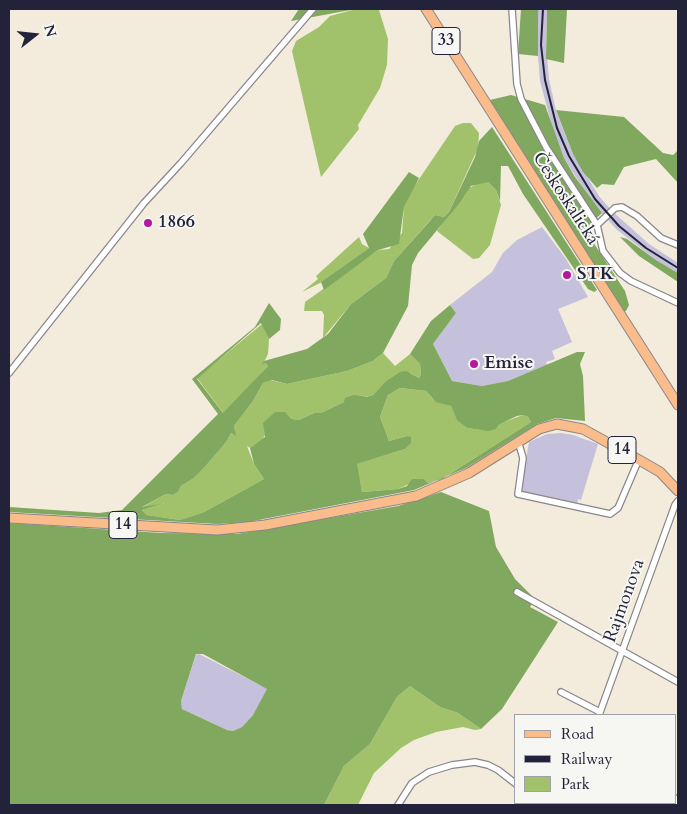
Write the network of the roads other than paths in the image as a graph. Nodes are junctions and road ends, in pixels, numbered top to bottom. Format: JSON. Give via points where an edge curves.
{"nodes":[{"id":1,"x":313,"y":9,"type":"edge"},
{"id":2,"x":426,"y":9,"type":"edge"},
{"id":3,"x":512,"y":9,"type":"edge"},
{"id":4,"x":597,"y":225,"type":"junction"},
{"id":5,"x":678,"y":245,"type":"edge"},
{"id":6,"x":678,"y":303,"type":"edge"},
{"id":7,"x":9,"y":373,"type":"edge"},
{"id":8,"x":678,"y":405,"type":"edge"},
{"id":9,"x":518,"y":441,"type":"junction"},
{"id":10,"x":639,"y":459,"type":"junction"},
{"id":11,"x":678,"y":491,"type":"edge"},
{"id":12,"x":678,"y":501,"type":"edge"},
{"id":13,"x":9,"y":518,"type":"edge"},
{"id":14,"x":516,"y":592,"type":"dead end"},
{"id":15,"x":624,"y":650,"type":"junction"},
{"id":16,"x":678,"y":682,"type":"edge"},
{"id":17,"x":561,"y":692,"type":"dead end"},
{"id":18,"x":599,"y":714,"type":"edge"},
{"id":19,"x":514,"y":782,"type":"edge"},
{"id":20,"x":398,"y":805,"type":"edge"}],
"edges":[{"from":1,"to":7,"type":"street","via":[[144,203]]},
{"from":2,"to":8,"type":"main road","name":"Českoskalická","number":"33"},
{"from":3,"to":4,"type":"street","via":[[517,84],[524,107]]},
{"from":4,"to":5,"type":"street","via":[[615,208],[622,206],[660,238]]},
{"from":4,"to":6,"type":"street","via":[[600,244],[620,273]]},
{"from":9,"to":10,"type":"main road","number":"14","via":[[548,425],[570,425],[590,432]]},
{"from":9,"to":10,"type":"street","via":[[523,458],[518,494],[610,514],[618,508]]},
{"from":9,"to":13,"type":"main road","number":"14","via":[[468,473],[416,496],[249,527],[217,530]]},
{"from":10,"to":11,"type":"main road","number":"14","via":[[665,476]]},
{"from":12,"to":15,"type":"street","name":"Rajmonova"},
{"from":14,"to":15,"type":"street"},
{"from":15,"to":16,"type":"street"},
{"from":15,"to":18,"type":"street","name":"Rajmonova"},
{"from":17,"to":18,"type":"street","name":"Rajmonova"},
{"from":19,"to":20,"type":"street","via":[[488,765],[475,762],[452,765],[429,772],[412,783]]}]}
